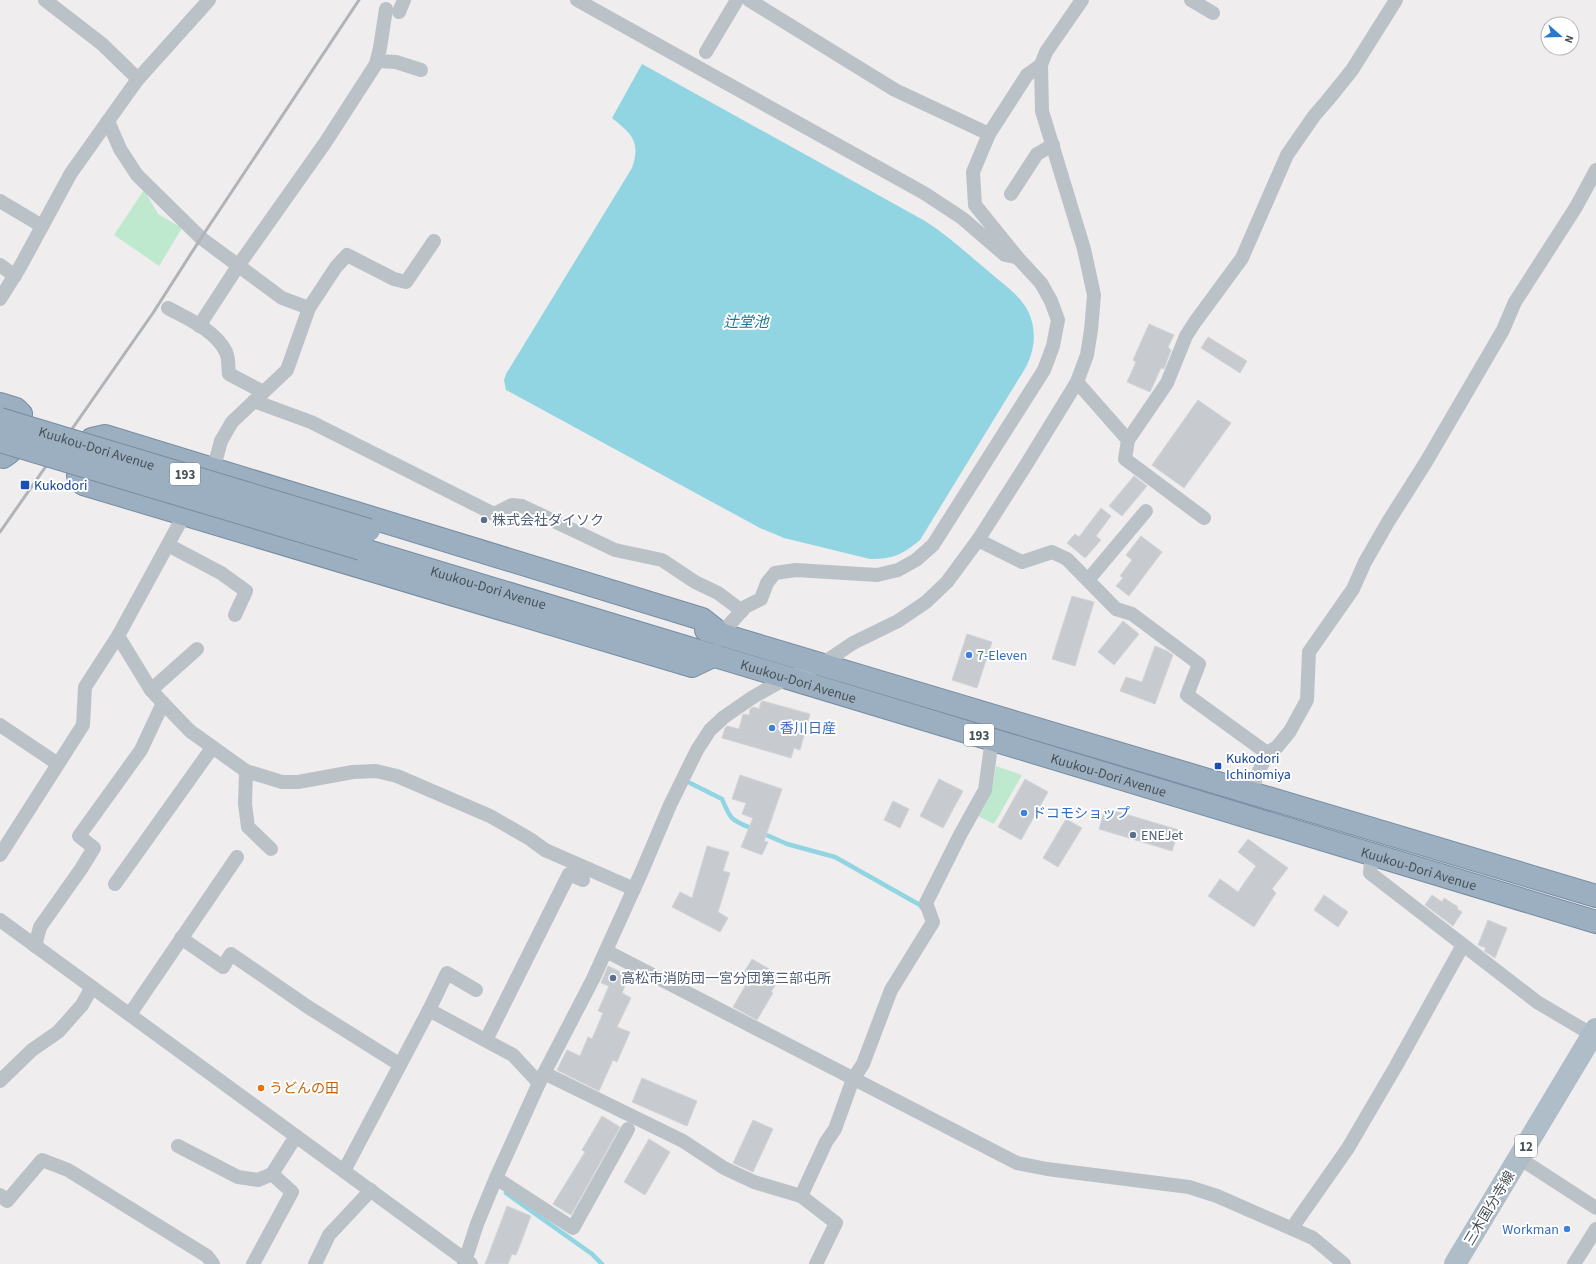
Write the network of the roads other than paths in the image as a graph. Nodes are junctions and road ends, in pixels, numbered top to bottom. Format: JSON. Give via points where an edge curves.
{"nodes":[{"id":1,"x":45,"y":0,"type":"edge"},
{"id":2,"x":209,"y":0,"type":"edge"},
{"id":3,"x":577,"y":0,"type":"edge"},
{"id":4,"x":737,"y":0,"type":"edge"},
{"id":5,"x":749,"y":0,"type":"edge"},
{"id":6,"x":1082,"y":0,"type":"edge"},
{"id":7,"x":1191,"y":0,"type":"edge"},
{"id":8,"x":1396,"y":0,"type":"edge"},
{"id":9,"x":386,"y":9,"type":"dead end"},
{"id":10,"x":1213,"y":13,"type":"dead end"},
{"id":11,"x":706,"y":52,"type":"dead end"},
{"id":12,"x":377,"y":61,"type":"junction"},
{"id":13,"x":1041,"y":65,"type":"junction"},
{"id":14,"x":421,"y":70,"type":"dead end"},
{"id":15,"x":138,"y":79,"type":"junction"},
{"id":16,"x":108,"y":121,"type":"junction"},
{"id":17,"x":990,"y":134,"type":"junction"},
{"id":18,"x":1053,"y":145,"type":"junction"},
{"id":19,"x":1596,"y":170,"type":"edge"},
{"id":20,"x":1011,"y":194,"type":"dead end"},
{"id":21,"x":0,"y":201,"type":"edge"},
{"id":22,"x":42,"y":226,"type":"junction"},
{"id":23,"x":434,"y":240,"type":"dead end"},
{"id":24,"x":1018,"y":258,"type":"junction"},
{"id":25,"x":0,"y":265,"type":"edge"},
{"id":26,"x":238,"y":266,"type":"junction"},
{"id":27,"x":15,"y":276,"type":"junction"},
{"id":28,"x":0,"y":299,"type":"edge"},
{"id":29,"x":168,"y":308,"type":"dead end"},
{"id":30,"x":309,"y":308,"type":"junction"},
{"id":31,"x":199,"y":326,"type":"junction"},
{"id":32,"x":1077,"y":382,"type":"junction"},
{"id":33,"x":259,"y":396,"type":"junction"},
{"id":34,"x":0,"y":404,"type":"edge"},
{"id":35,"x":0,"y":419,"type":"edge"},
{"id":36,"x":1128,"y":440,"type":"junction"},
{"id":37,"x":0,"y":441,"type":"edge"},
{"id":38,"x":0,"y":456,"type":"edge"},
{"id":39,"x":213,"y":470,"type":"junction"},
{"id":40,"x":1146,"y":511,"type":"dead end"},
{"id":41,"x":184,"y":515,"type":"junction"},
{"id":42,"x":1204,"y":518,"type":"dead end"},
{"id":43,"x":978,"y":540,"type":"junction"},
{"id":44,"x":168,"y":545,"type":"junction"},
{"id":45,"x":1088,"y":580,"type":"junction"},
{"id":46,"x":742,"y":611,"type":"junction"},
{"id":47,"x":235,"y":615,"type":"dead end"},
{"id":48,"x":721,"y":634,"type":"junction"},
{"id":49,"x":118,"y":636,"type":"junction"},
{"id":50,"x":197,"y":649,"type":"dead end"},
{"id":51,"x":715,"y":655,"type":"junction"},
{"id":52,"x":822,"y":664,"type":"junction"},
{"id":53,"x":790,"y":679,"type":"junction"},
{"id":54,"x":151,"y":690,"type":"junction"},
{"id":55,"x":163,"y":703,"type":"junction"},
{"id":56,"x":0,"y":725,"type":"edge"},
{"id":57,"x":992,"y":739,"type":"junction"},
{"id":58,"x":212,"y":748,"type":"junction"},
{"id":59,"x":1266,"y":753,"type":"junction"},
{"id":60,"x":58,"y":764,"type":"junction"},
{"id":61,"x":246,"y":771,"type":"junction"},
{"id":62,"x":1250,"y":792,"type":"junction"},
{"id":63,"x":271,"y":849,"type":"dead end"},
{"id":64,"x":1372,"y":854,"type":"junction"},
{"id":65,"x":0,"y":855,"type":"edge"},
{"id":66,"x":236,"y":857,"type":"dead end"},
{"id":67,"x":583,"y":880,"type":"dead end"},
{"id":68,"x":115,"y":884,"type":"dead end"},
{"id":69,"x":634,"y":889,"type":"junction"},
{"id":70,"x":1596,"y":896,"type":"edge"},
{"id":71,"x":0,"y":920,"type":"edge"},
{"id":72,"x":1596,"y":922,"type":"edge"},
{"id":73,"x":181,"y":938,"type":"junction"},
{"id":74,"x":1462,"y":945,"type":"junction"},
{"id":75,"x":35,"y":946,"type":"junction"},
{"id":76,"x":606,"y":951,"type":"junction"},
{"id":77,"x":92,"y":987,"type":"junction"},
{"id":78,"x":476,"y":990,"type":"dead end"},
{"id":79,"x":429,"y":1010,"type":"junction"},
{"id":80,"x":130,"y":1014,"type":"junction"},
{"id":81,"x":1595,"y":1033,"type":"edge"},
{"id":82,"x":486,"y":1040,"type":"junction"},
{"id":83,"x":399,"y":1064,"type":"junction"},
{"id":84,"x":542,"y":1078,"type":"junction"},
{"id":85,"x":853,"y":1079,"type":"junction"},
{"id":86,"x":0,"y":1081,"type":"edge"},
{"id":87,"x":628,"y":1129,"type":"dead end"},
{"id":88,"x":296,"y":1136,"type":"junction"},
{"id":89,"x":178,"y":1146,"type":"dead end"},
{"id":90,"x":1519,"y":1158,"type":"junction"},
{"id":91,"x":344,"y":1171,"type":"junction"},
{"id":92,"x":272,"y":1174,"type":"junction"},
{"id":93,"x":496,"y":1178,"type":"junction"},
{"id":94,"x":371,"y":1190,"type":"junction"},
{"id":95,"x":0,"y":1195,"type":"edge"},
{"id":96,"x":801,"y":1196,"type":"junction"},
{"id":97,"x":1596,"y":1208,"type":"edge"},
{"id":98,"x":1292,"y":1228,"type":"junction"},
{"id":99,"x":1596,"y":1229,"type":"edge"},
{"id":100,"x":207,"y":1261,"type":"edge"},
{"id":101,"x":466,"y":1262,"type":"edge"},
{"id":102,"x":253,"y":1264,"type":"edge"},
{"id":103,"x":314,"y":1264,"type":"edge"},
{"id":104,"x":816,"y":1264,"type":"edge"},
{"id":105,"x":1344,"y":1264,"type":"edge"},
{"id":106,"x":1456,"y":1264,"type":"edge"},
{"id":107,"x":1574,"y":1264,"type":"edge"}],
"edges":[{"from":1,"to":15,"type":"street","via":[[102,44]]},
{"from":2,"to":15,"type":"street"},
{"from":3,"to":24,"type":"street","via":[[924,194],[962,218],[1005,255]]},
{"from":4,"to":11,"type":"street"},
{"from":5,"to":17,"type":"street","via":[[895,90]]},
{"from":6,"to":13,"type":"street","via":[[1046,52]]},
{"from":7,"to":10,"type":"street"},
{"from":8,"to":36,"type":"street","via":[[1352,70],[1314,116],[1287,155],[1242,258],[1186,336],[1167,383]]},
{"from":9,"to":12,"type":"street"},
{"from":12,"to":14,"type":"street","via":[[396,62]]},
{"from":12,"to":26,"type":"street","via":[[326,143]]},
{"from":13,"to":17,"type":"street","via":[[1027,75]]},
{"from":13,"to":18,"type":"street","via":[[1042,111]]},
{"from":15,"to":16,"type":"street"},
{"from":16,"to":22,"type":"street","via":[[71,173]]},
{"from":16,"to":26,"type":"street","via":[[120,149],[137,174],[201,238]]},
{"from":17,"to":24,"type":"street","via":[[973,172],[975,206]]},
{"from":18,"to":20,"type":"street","via":[[1037,154]]},
{"from":18,"to":32,"type":"street","via":[[1084,249],[1094,295],[1091,330]]},
{"from":19,"to":59,"type":"street","via":[[1576,207],[1515,302],[1503,330],[1388,522],[1353,589],[1309,652],[1307,700],[1278,747]]},
{"from":21,"to":22,"type":"street"},
{"from":22,"to":27,"type":"street"},
{"from":23,"to":30,"type":"street","via":[[406,282],[394,279],[347,256],[336,267]]},
{"from":24,"to":46,"type":"street","via":[[1041,283],[1051,301],[1058,320],[1053,346],[1044,370],[933,545],[916,560],[898,570],[877,575],[796,570],[775,573],[767,583],[761,599]]},
{"from":25,"to":27,"type":"street"},
{"from":26,"to":30,"type":"street","via":[[282,298]]},
{"from":26,"to":31,"type":"street"},
{"from":27,"to":28,"type":"street"},
{"from":29,"to":31,"type":"street"},
{"from":30,"to":33,"type":"street","via":[[287,370]]},
{"from":31,"to":33,"type":"street","via":[[216,338],[226,353],[229,374]]},
{"from":32,"to":36,"type":"street"},
{"from":32,"to":43,"type":"street"},
{"from":33,"to":39,"type":"street","via":[[232,422],[221,441]]},
{"from":33,"to":46,"type":"street","via":[[494,514],[512,505],[522,506],[615,550],[662,560],[695,582],[718,593]]},
{"from":34,"to":38,"type":"highway","via":[[16,409],[21,414],[10,452],[3,457]]},
{"from":35,"to":48,"type":"highway","name":"Kuukou-Dori Avenue","number":"193","bridge":true},
{"from":36,"to":42,"type":"street","via":[[1125,459]]},
{"from":37,"to":51,"type":"highway","name":"Kuukou-Dori Avenue","number":"193","bridge":true},
{"from":39,"to":41,"type":"highway","via":[[105,436],[92,439],[78,476],[83,484]]},
{"from":39,"to":48,"type":"highway","via":[[702,619]]},
{"from":40,"to":45,"type":"street"},
{"from":41,"to":44,"type":"street"},
{"from":41,"to":51,"type":"highway","via":[[692,666]]},
{"from":43,"to":45,"type":"street","via":[[1022,562],[1052,552],[1067,559]]},
{"from":43,"to":52,"type":"street","via":[[947,582],[926,602],[898,621],[853,643]]},
{"from":44,"to":47,"type":"street","via":[[221,573],[246,591]]},
{"from":44,"to":49,"type":"street"},
{"from":45,"to":59,"type":"street","via":[[1116,609],[1132,614],[1199,664],[1188,695]]},
{"from":46,"to":48,"type":"street"},
{"from":48,"to":52,"type":"highway","name":"Kuukou-Dori Avenue","number":"193"},
{"from":49,"to":54,"type":"street"},
{"from":49,"to":60,"type":"street","via":[[85,687],[83,725]]},
{"from":50,"to":54,"type":"street"},
{"from":51,"to":53,"type":"highway","name":"Kuukou-Dori Avenue","number":"193"},
{"from":52,"to":53,"type":"street"},
{"from":52,"to":62,"type":"highway","name":"Kuukou-Dori Avenue","number":"193"},
{"from":53,"to":57,"type":"highway","name":"Kuukou-Dori Avenue","number":"193"},
{"from":53,"to":69,"type":"street","via":[[753,697],[710,730],[687,770]]},
{"from":54,"to":55,"type":"street"},
{"from":55,"to":58,"type":"street","via":[[190,731]]},
{"from":55,"to":75,"type":"street","via":[[141,750],[79,836],[94,848],[40,927]]},
{"from":56,"to":60,"type":"street"},
{"from":57,"to":64,"type":"highway","name":"Kuukou-Dori Avenue","number":"193"},
{"from":57,"to":85,"type":"street","via":[[985,790],[926,903],[933,922],[891,990],[862,1064]]},
{"from":58,"to":61,"type":"street"},
{"from":58,"to":68,"type":"street"},
{"from":59,"to":62,"type":"street"},
{"from":60,"to":65,"type":"street"},
{"from":61,"to":63,"type":"street","via":[[245,804],[248,827]]},
{"from":61,"to":69,"type":"street","via":[[282,782],[298,782],[353,772],[376,771],[397,776],[490,816],[545,850]]},
{"from":62,"to":70,"type":"highway","name":"Kuukou-Dori Avenue","number":"193"},
{"from":64,"to":72,"type":"highway","name":"Kuukou-Dori Avenue","number":"193"},
{"from":64,"to":74,"type":"street","via":[[1370,873]]},
{"from":66,"to":73,"type":"street"},
{"from":67,"to":82,"type":"street","via":[[569,874]]},
{"from":69,"to":76,"type":"street"},
{"from":71,"to":75,"type":"street"},
{"from":73,"to":80,"type":"street"},
{"from":73,"to":83,"type":"street","via":[[223,966],[231,954],[308,1007]]},
{"from":74,"to":81,"type":"street","via":[[1537,1002]]},
{"from":74,"to":98,"type":"street","via":[[1348,1148]]},
{"from":75,"to":77,"type":"street"},
{"from":76,"to":84,"type":"street"},
{"from":76,"to":85,"type":"street"},
{"from":77,"to":80,"type":"street"},
{"from":77,"to":86,"type":"street","via":[[82,1005],[58,1032],[32,1050]]},
{"from":78,"to":79,"type":"street","via":[[447,972]]},
{"from":79,"to":82,"type":"street"},
{"from":79,"to":83,"type":"street"},
{"from":80,"to":88,"type":"street"},
{"from":81,"to":90,"type":"main road","name":"三木国分寺線","number":"12"},
{"from":82,"to":84,"type":"street","via":[[513,1055]]},
{"from":83,"to":91,"type":"street"},
{"from":84,"to":93,"type":"street"},
{"from":84,"to":96,"type":"street","via":[[683,1141],[724,1168],[754,1182]]},
{"from":85,"to":96,"type":"street","via":[[835,1129],[826,1142]]},
{"from":85,"to":98,"type":"street","via":[[1017,1163],[1189,1187]]},
{"from":87,"to":93,"type":"street","via":[[573,1228]]},
{"from":88,"to":91,"type":"street"},
{"from":88,"to":92,"type":"street"},
{"from":89,"to":92,"type":"street","via":[[238,1177],[258,1180]]},
{"from":90,"to":97,"type":"street"},
{"from":90,"to":106,"type":"main road","name":"三木国分寺線","number":"12"},
{"from":91,"to":94,"type":"street"},
{"from":92,"to":102,"type":"street","via":[[292,1192]]},
{"from":93,"to":101,"type":"street","via":[[477,1224]]},
{"from":94,"to":101,"type":"street"},
{"from":94,"to":103,"type":"street","via":[[329,1235]]},
{"from":95,"to":100,"type":"street","via":[[7,1200],[42,1160],[68,1170]]},
{"from":96,"to":104,"type":"street","via":[[836,1223]]},
{"from":98,"to":105,"type":"street","via":[[1313,1238]]},
{"from":99,"to":107,"type":"street"}]}
